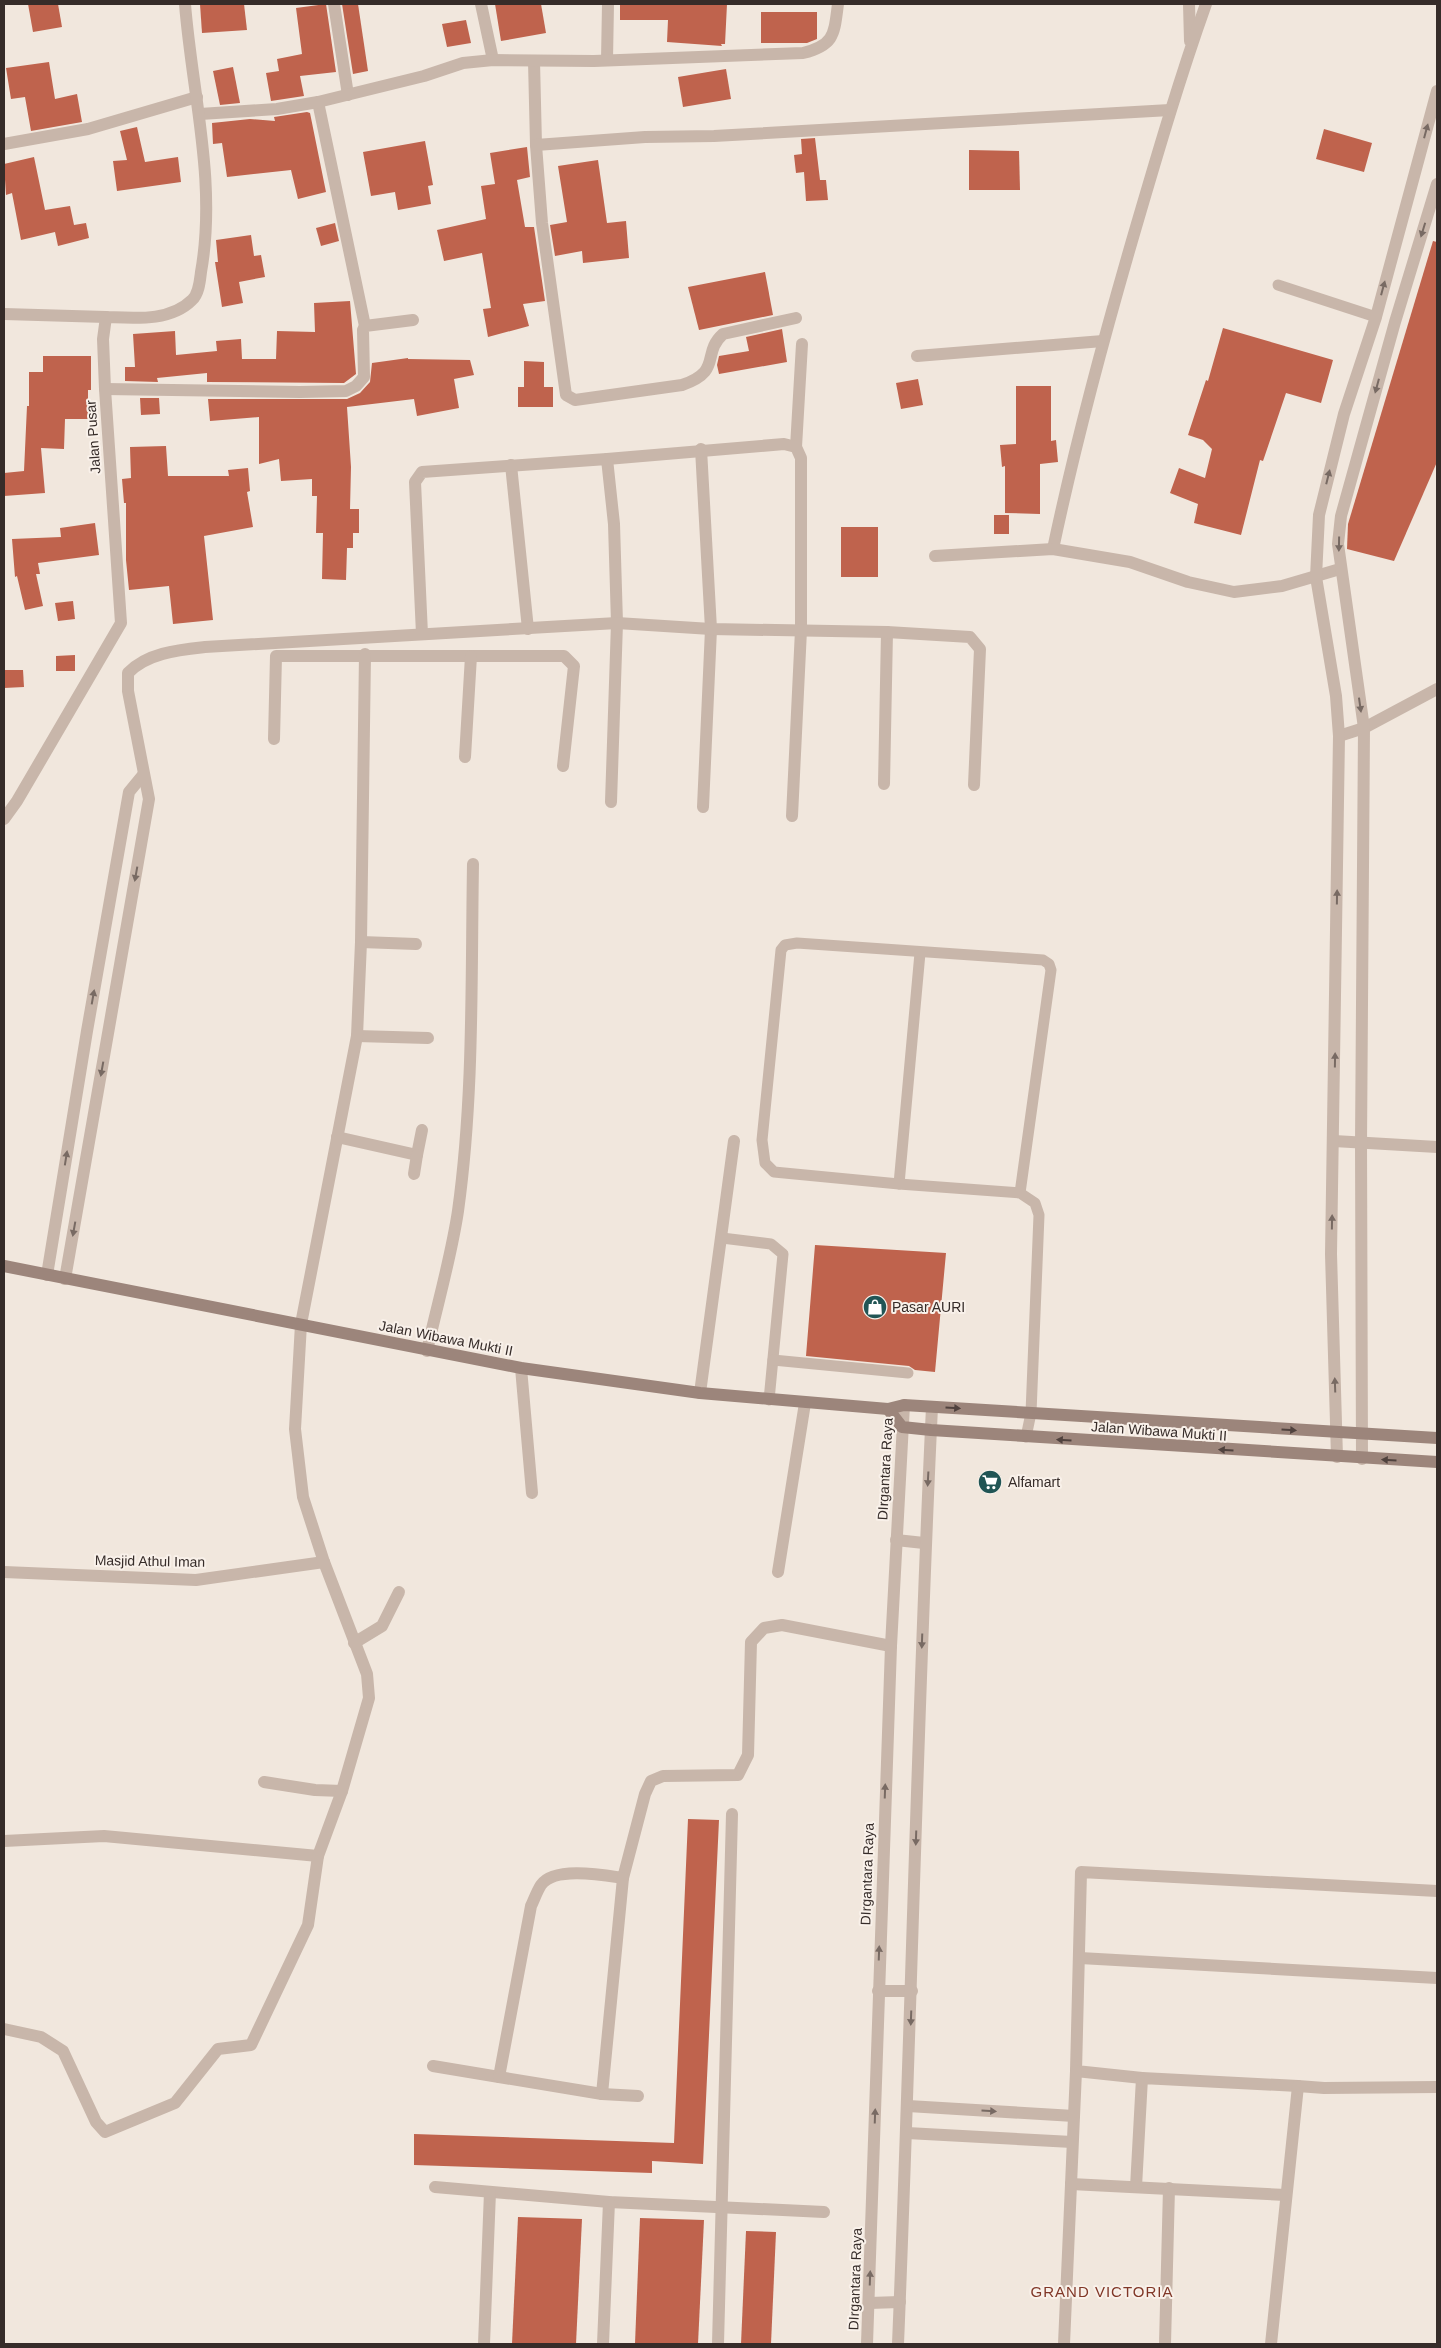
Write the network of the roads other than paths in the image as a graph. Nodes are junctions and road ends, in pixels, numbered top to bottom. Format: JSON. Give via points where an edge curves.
{"nodes":[{"id":1,"x":185,"y":4,"type":"edge"},
{"id":2,"x":334,"y":4,"type":"edge"},
{"id":3,"x":481,"y":4,"type":"edge"},
{"id":4,"x":608,"y":4,"type":"edge"},
{"id":5,"x":838,"y":4,"type":"edge"},
{"id":6,"x":1189,"y":4,"type":"edge"},
{"id":7,"x":1206,"y":4,"type":"edge"},
{"id":8,"x":1190,"y":50,"type":"junction"},
{"id":9,"x":492,"y":60,"type":"junction"},
{"id":10,"x":607,"y":60,"type":"junction"},
{"id":11,"x":534,"y":61,"type":"junction"},
{"id":12,"x":1437,"y":91,"type":"edge"},
{"id":13,"x":348,"y":95,"type":"junction"},
{"id":14,"x":197,"y":97,"type":"junction"},
{"id":15,"x":318,"y":102,"type":"junction"},
{"id":16,"x":1170,"y":110,"type":"junction"},
{"id":17,"x":200,"y":114,"type":"junction"},
{"id":18,"x":4,"y":144,"type":"edge"},
{"id":19,"x":536,"y":145,"type":"junction"},
{"id":20,"x":1437,"y":184,"type":"edge"},
{"id":21,"x":1278,"y":285,"type":"dead end"},
{"id":22,"x":4,"y":314,"type":"edge"},
{"id":23,"x":1376,"y":316,"type":"junction"},
{"id":24,"x":106,"y":317,"type":"junction"},
{"id":25,"x":796,"y":318,"type":"dead end"},
{"id":26,"x":413,"y":320,"type":"dead end"},
{"id":27,"x":1395,"y":322,"type":"junction"},
{"id":28,"x":365,"y":326,"type":"junction"},
{"id":29,"x":1102,"y":340,"type":"junction"},
{"id":30,"x":802,"y":344,"type":"dead end"},
{"id":31,"x":918,"y":356,"type":"dead end"},
{"id":32,"x":105,"y":389,"type":"junction"},
{"id":33,"x":796,"y":447,"type":"junction"},
{"id":34,"x":700,"y":449,"type":"junction"},
{"id":35,"x":607,"y":459,"type":"junction"},
{"id":36,"x":511,"y":465,"type":"junction"},
{"id":37,"x":1052,"y":548,"type":"junction"},
{"id":38,"x":935,"y":556,"type":"dead end"},
{"id":39,"x":1340,"y":569,"type":"junction"},
{"id":40,"x":1316,"y":577,"type":"junction"},
{"id":41,"x":617,"y":623,"type":"junction"},
{"id":42,"x":528,"y":629,"type":"junction"},
{"id":43,"x":711,"y":629,"type":"junction"},
{"id":44,"x":801,"y":630,"type":"junction"},
{"id":45,"x":887,"y":632,"type":"junction"},
{"id":46,"x":422,"y":634,"type":"junction"},
{"id":47,"x":365,"y":654,"type":"junction"},
{"id":48,"x":471,"y":656,"type":"junction"},
{"id":49,"x":1437,"y":689,"type":"edge"},
{"id":50,"x":1364,"y":728,"type":"junction"},
{"id":51,"x":1339,"y":736,"type":"junction"},
{"id":52,"x":274,"y":739,"type":"dead end"},
{"id":53,"x":465,"y":757,"type":"dead end"},
{"id":54,"x":563,"y":766,"type":"dead end"},
{"id":55,"x":143,"y":775,"type":"junction"},
{"id":56,"x":884,"y":784,"type":"dead end"},
{"id":57,"x":974,"y":785,"type":"dead end"},
{"id":58,"x":611,"y":802,"type":"dead end"},
{"id":59,"x":703,"y":808,"type":"dead end"},
{"id":60,"x":792,"y":816,"type":"dead end"},
{"id":61,"x":4,"y":819,"type":"edge"},
{"id":62,"x":124,"y":823,"type":"junction"},
{"id":63,"x":144,"y":826,"type":"junction"},
{"id":64,"x":473,"y":864,"type":"dead end"},
{"id":65,"x":361,"y":942,"type":"junction"},
{"id":66,"x":416,"y":944,"type":"dead end"},
{"id":67,"x":920,"y":953,"type":"junction"},
{"id":68,"x":87,"y":1031,"type":"junction"},
{"id":69,"x":108,"y":1033,"type":"junction"},
{"id":70,"x":357,"y":1036,"type":"junction"},
{"id":71,"x":428,"y":1038,"type":"dead end"},
{"id":72,"x":422,"y":1130,"type":"dead end"},
{"id":73,"x":337,"y":1137,"type":"junction"},
{"id":74,"x":734,"y":1141,"type":"dead end"},
{"id":75,"x":1334,"y":1142,"type":"junction"},
{"id":76,"x":1361,"y":1143,"type":"junction"},
{"id":77,"x":1437,"y":1147,"type":"edge"},
{"id":78,"x":417,"y":1155,"type":"junction"},
{"id":79,"x":414,"y":1174,"type":"dead end"},
{"id":80,"x":899,"y":1184,"type":"junction"},
{"id":81,"x":1020,"y":1193,"type":"junction"},
{"id":82,"x":722,"y":1238,"type":"junction"},
{"id":83,"x":4,"y":1266,"type":"edge"},
{"id":84,"x":47,"y":1275,"type":"junction"},
{"id":85,"x":65,"y":1279,"type":"junction"},
{"id":86,"x":301,"y":1324,"type":"junction"},
{"id":87,"x":427,"y":1351,"type":"junction"},
{"id":88,"x":773,"y":1360,"type":"junction"},
{"id":89,"x":521,"y":1368,"type":"junction"},
{"id":90,"x":908,"y":1374,"type":"dead end"},
{"id":91,"x":700,"y":1393,"type":"junction"},
{"id":92,"x":769,"y":1400,"type":"junction"},
{"id":93,"x":805,"y":1403,"type":"junction"},
{"id":94,"x":904,"y":1405,"type":"junction"},
{"id":95,"x":932,"y":1407,"type":"junction"},
{"id":96,"x":888,"y":1409,"type":"junction"},
{"id":97,"x":1031,"y":1413,"type":"junction"},
{"id":98,"x":902,"y":1427,"type":"junction"},
{"id":99,"x":931,"y":1430,"type":"junction"},
{"id":100,"x":1336,"y":1433,"type":"junction"},
{"id":101,"x":1362,"y":1434,"type":"junction"},
{"id":102,"x":1026,"y":1437,"type":"junction"},
{"id":103,"x":1437,"y":1438,"type":"edge"},
{"id":104,"x":1337,"y":1457,"type":"junction"},
{"id":105,"x":1362,"y":1458,"type":"junction"},
{"id":106,"x":1437,"y":1462,"type":"edge"},
{"id":107,"x":532,"y":1494,"type":"dead end"},
{"id":108,"x":896,"y":1540,"type":"junction"},
{"id":109,"x":924,"y":1543,"type":"junction"},
{"id":110,"x":324,"y":1562,"type":"junction"},
{"id":111,"x":4,"y":1572,"type":"edge"},
{"id":112,"x":778,"y":1572,"type":"dead end"},
{"id":113,"x":399,"y":1592,"type":"dead end"},
{"id":114,"x":354,"y":1643,"type":"junction"},
{"id":115,"x":890,"y":1646,"type":"junction"},
{"id":116,"x":264,"y":1782,"type":"dead end"},
{"id":117,"x":342,"y":1791,"type":"junction"},
{"id":118,"x":732,"y":1814,"type":"dead end"},
{"id":119,"x":4,"y":1841,"type":"edge"},
{"id":120,"x":318,"y":1856,"type":"junction"},
{"id":121,"x":623,"y":1878,"type":"junction"},
{"id":122,"x":1437,"y":1891,"type":"edge"},
{"id":123,"x":1080,"y":1958,"type":"junction"},
{"id":124,"x":1437,"y":1978,"type":"edge"},
{"id":125,"x":878,"y":1991,"type":"junction"},
{"id":126,"x":912,"y":1992,"type":"junction"},
{"id":127,"x":4,"y":2029,"type":"edge"},
{"id":128,"x":433,"y":2066,"type":"dead end"},
{"id":129,"x":1076,"y":2071,"type":"junction"},
{"id":130,"x":498,"y":2076,"type":"junction"},
{"id":131,"x":1142,"y":2078,"type":"junction"},
{"id":132,"x":1298,"y":2086,"type":"junction"},
{"id":133,"x":1437,"y":2087,"type":"edge"},
{"id":134,"x":602,"y":2094,"type":"junction"},
{"id":135,"x":638,"y":2096,"type":"dead end"},
{"id":136,"x":908,"y":2106,"type":"junction"},
{"id":137,"x":1074,"y":2116,"type":"junction"},
{"id":138,"x":907,"y":2133,"type":"junction"},
{"id":139,"x":1072,"y":2142,"type":"junction"},
{"id":140,"x":1071,"y":2184,"type":"junction"},
{"id":141,"x":436,"y":2187,"type":"dead end"},
{"id":142,"x":1136,"y":2187,"type":"junction"},
{"id":143,"x":1169,"y":2188,"type":"junction"},
{"id":144,"x":490,"y":2192,"type":"junction"},
{"id":145,"x":1286,"y":2194,"type":"junction"},
{"id":146,"x":609,"y":2202,"type":"junction"},
{"id":147,"x":721,"y":2208,"type":"junction"},
{"id":148,"x":824,"y":2212,"type":"dead end"},
{"id":149,"x":900,"y":2302,"type":"junction"},
{"id":150,"x":870,"y":2303,"type":"junction"},
{"id":151,"x":484,"y":2344,"type":"edge"},
{"id":152,"x":603,"y":2344,"type":"edge"},
{"id":153,"x":718,"y":2344,"type":"edge"},
{"id":154,"x":867,"y":2344,"type":"edge"},
{"id":155,"x":898,"y":2344,"type":"edge"},
{"id":156,"x":1064,"y":2344,"type":"edge"},
{"id":157,"x":1165,"y":2344,"type":"edge"},
{"id":158,"x":1271,"y":2344,"type":"edge"}],
"edges":[{"from":1,"to":14,"type":"street"},
{"from":2,"to":13,"type":"street"},
{"from":3,"to":9,"type":"street"},
{"from":4,"to":10,"type":"street"},
{"from":5,"to":10,"type":"street","via":[[830,41],[820,49],[803,53]]},
{"from":6,"to":8,"type":"street"},
{"from":7,"to":8,"type":"street"},
{"from":8,"to":16,"type":"street"},
{"from":9,"to":11,"type":"street"},
{"from":9,"to":13,"type":"street","via":[[463,63]]},
{"from":10,"to":11,"type":"street"},
{"from":11,"to":19,"type":"street"},
{"from":23,"to":12,"type":"street","one_way":true},
{"from":13,"to":15,"type":"street"},
{"from":14,"to":17,"type":"street"},
{"from":14,"to":18,"type":"street","via":[[88,129]]},
{"from":15,"to":17,"type":"street"},
{"from":15,"to":28,"type":"street"},
{"from":16,"to":19,"type":"street"},
{"from":16,"to":29,"type":"street"},
{"from":17,"to":24,"type":"street","via":[[204,151],[205,248],[195,299],[182,309],[158,316]]},
{"from":19,"to":25,"type":"street","via":[[542,223],[564,389],[569,398],[574,400],[694,381],[709,366],[716,340],[723,334]]},
{"from":20,"to":27,"type":"street","one_way":true},
{"from":21,"to":23,"type":"lane"},
{"from":22,"to":24,"type":"street"},
{"from":23,"to":27,"type":"street"},
{"from":40,"to":23,"type":"street","one_way":true,"via":[[1319,516],[1344,414]]},
{"from":24,"to":32,"type":"street","name":"Jalan Pusar","via":[[103,339]]},
{"from":26,"to":28,"type":"street"},
{"from":27,"to":39,"type":"street","one_way":true,"via":[[1341,516]]},
{"from":28,"to":32,"type":"street","via":[[364,377],[346,391]]},
{"from":29,"to":31,"type":"street"},
{"from":29,"to":37,"type":"street"},
{"from":30,"to":33,"type":"street"},
{"from":32,"to":61,"type":"street","name":"Jalan Pusar","via":[[121,624]]},
{"from":33,"to":34,"type":"street","via":[[784,444]]},
{"from":33,"to":44,"type":"street","via":[[801,458]]},
{"from":34,"to":35,"type":"street"},
{"from":34,"to":43,"type":"street"},
{"from":35,"to":36,"type":"street"},
{"from":35,"to":41,"type":"street","via":[[614,524]]},
{"from":36,"to":42,"type":"street"},
{"from":36,"to":46,"type":"street","via":[[422,472],[416,482]]},
{"from":37,"to":38,"type":"street"},
{"from":37,"to":40,"type":"street","via":[[1130,562],[1188,582],[1234,592],[1264,590]]},
{"from":39,"to":40,"type":"street"},
{"from":39,"to":50,"type":"street","one_way":true},
{"from":40,"to":51,"type":"street","via":[[1336,696]]},
{"from":41,"to":42,"type":"street"},
{"from":41,"to":43,"type":"street"},
{"from":41,"to":58,"type":"street"},
{"from":42,"to":46,"type":"street"},
{"from":43,"to":44,"type":"street"},
{"from":43,"to":59,"type":"street"},
{"from":44,"to":45,"type":"street"},
{"from":44,"to":60,"type":"street"},
{"from":45,"to":56,"type":"street"},
{"from":45,"to":57,"type":"street","via":[[970,637],[980,649]]},
{"from":46,"to":55,"type":"street","via":[[180,649],[138,663],[128,673],[128,690]]},
{"from":47,"to":48,"type":"street"},
{"from":47,"to":52,"type":"street","via":[[276,656]]},
{"from":47,"to":65,"type":"street"},
{"from":48,"to":53,"type":"street"},
{"from":48,"to":54,"type":"street","via":[[564,656],[574,666]]},
{"from":49,"to":50,"type":"street"},
{"from":50,"to":51,"type":"street"},
{"from":50,"to":76,"type":"street"},
{"from":75,"to":51,"type":"street","one_way":true},
{"from":55,"to":62,"type":"street","via":[[129,792]]},
{"from":55,"to":63,"type":"street","via":[[149,799]]},
{"from":62,"to":63,"type":"street"},
{"from":68,"to":62,"type":"street","one_way":true},
{"from":63,"to":69,"type":"street","one_way":true},
{"from":64,"to":87,"type":"street","via":[[464,1155],[458,1213]]},
{"from":65,"to":66,"type":"street"},
{"from":65,"to":70,"type":"street"},
{"from":67,"to":80,"type":"lane"},
{"from":67,"to":80,"type":"lane","via":[[797,943],[785,945],[781,950],[762,1140],[765,1163],[774,1172]]},
{"from":67,"to":81,"type":"lane","via":[[1043,960],[1049,964],[1051,970]]},
{"from":68,"to":69,"type":"street"},
{"from":84,"to":68,"type":"street","one_way":true},
{"from":69,"to":85,"type":"street","one_way":true},
{"from":70,"to":71,"type":"street"},
{"from":70,"to":73,"type":"street"},
{"from":72,"to":78,"type":"street"},
{"from":73,"to":78,"type":"street"},
{"from":73,"to":86,"type":"street"},
{"from":74,"to":82,"type":"street"},
{"from":75,"to":76,"type":"street"},
{"from":100,"to":75,"type":"street","one_way":true,"via":[[1331,1254]]},
{"from":76,"to":77,"type":"street"},
{"from":76,"to":101,"type":"street"},
{"from":78,"to":79,"type":"street"},
{"from":80,"to":81,"type":"lane"},
{"from":81,"to":97,"type":"lane","via":[[1035,1203],[1039,1215]]},
{"from":82,"to":88,"type":"lane","via":[[771,1244],[784,1254]]},
{"from":82,"to":91,"type":"street"},
{"from":83,"to":84,"type":"main road","name":"Jalan Wibawa Mukti II"},
{"from":84,"to":85,"type":"main road","name":"Jalan Wibawa Mukti II"},
{"from":85,"to":86,"type":"main road","name":"Jalan Wibawa Mukti II"},
{"from":86,"to":87,"type":"main road","name":"Jalan Wibawa Mukti II"},
{"from":86,"to":110,"type":"street","via":[[296,1429],[303,1497]]},
{"from":87,"to":89,"type":"main road","name":"Jalan Wibawa Mukti II"},
{"from":88,"to":90,"type":"lane"},
{"from":88,"to":92,"type":"lane"},
{"from":89,"to":91,"type":"main road","name":"Jalan Wibawa Mukti II"},
{"from":89,"to":107,"type":"street"},
{"from":91,"to":92,"type":"main road","name":"Jalan Wibawa Mukti II"},
{"from":92,"to":93,"type":"main road","name":"Jalan Wibawa Mukti II"},
{"from":93,"to":96,"type":"main road","name":"Jalan Wibawa Mukti II"},
{"from":93,"to":112,"type":"street"},
{"from":94,"to":95,"type":"main road","name":"Jalan Wibawa Mukti II"},
{"from":94,"to":96,"type":"main road","name":"Jalan Wibawa Mukti II"},
{"from":94,"to":98,"type":"street","name":"DIrgantara Raya"},
{"from":95,"to":97,"type":"main road","name":"Jalan Wibawa Mukti II","one_way":true},
{"from":95,"to":99,"type":"street"},
{"from":96,"to":98,"type":"main road"},
{"from":97,"to":100,"type":"main road","name":"Jalan Wibawa Mukti II","one_way":true},
{"from":97,"to":102,"type":"lane"},
{"from":98,"to":99,"type":"main road","name":"Jalan Wibawa Mukti II"},
{"from":98,"to":108,"type":"street","name":"DIrgantara Raya"},
{"from":99,"to":102,"type":"main road","name":"Jalan Wibawa Mukti II"},
{"from":99,"to":109,"type":"street","one_way":true},
{"from":100,"to":101,"type":"main road","name":"Jalan Wibawa Mukti II"},
{"from":100,"to":104,"type":"street"},
{"from":101,"to":103,"type":"main road","name":"Jalan Wibawa Mukti II"},
{"from":101,"to":105,"type":"street"},
{"from":104,"to":102,"type":"main road","name":"Jalan Wibawa Mukti II","one_way":true},
{"from":104,"to":105,"type":"main road","name":"Jalan Wibawa Mukti II"},
{"from":106,"to":105,"type":"main road","name":"Jalan Wibawa Mukti II","one_way":true},
{"from":108,"to":109,"type":"street"},
{"from":108,"to":115,"type":"street","name":"DIrgantara Raya"},
{"from":109,"to":126,"type":"street","one_way":true},
{"from":110,"to":111,"type":"street","name":"Masjid Athul Iman","via":[[196,1580]]},
{"from":110,"to":114,"type":"street"},
{"from":113,"to":114,"type":"street","via":[[382,1626]]},
{"from":114,"to":117,"type":"street","via":[[367,1674],[369,1698]]},
{"from":115,"to":121,"type":"street","via":[[782,1625],[764,1628],[751,1642],[748,1755],[738,1775],[662,1776],[651,1781]]},
{"from":125,"to":115,"type":"street","name":"DIrgantara Raya","one_way":true},
{"from":116,"to":117,"type":"street"},
{"from":117,"to":120,"type":"street"},
{"from":118,"to":147,"type":"street"},
{"from":119,"to":120,"type":"street","via":[[104,1836]]},
{"from":120,"to":127,"type":"street","via":[[308,1925],[251,2045],[218,2049],[175,2104],[105,2132],[96,2122],[63,2051],[41,2037]]},
{"from":121,"to":130,"type":"street","via":[[558,1874],[541,1884],[531,1906]]},
{"from":121,"to":134,"type":"street"},
{"from":122,"to":123,"type":"street","via":[[1081,1872]]},
{"from":123,"to":124,"type":"street"},
{"from":123,"to":129,"type":"street"},
{"from":125,"to":126,"type":"street"},
{"from":150,"to":125,"type":"street","name":"DIrgantara Raya","one_way":true},
{"from":126,"to":136,"type":"street","one_way":true},
{"from":128,"to":130,"type":"street"},
{"from":129,"to":131,"type":"street"},
{"from":129,"to":137,"type":"street"},
{"from":130,"to":134,"type":"street"},
{"from":131,"to":132,"type":"street"},
{"from":131,"to":142,"type":"street"},
{"from":132,"to":133,"type":"street"},
{"from":132,"to":145,"type":"street"},
{"from":134,"to":135,"type":"street"},
{"from":136,"to":137,"type":"street","one_way":true},
{"from":136,"to":138,"type":"street"},
{"from":137,"to":139,"type":"street"},
{"from":138,"to":139,"type":"street"},
{"from":138,"to":149,"type":"street"},
{"from":139,"to":140,"type":"street"},
{"from":140,"to":142,"type":"street"},
{"from":140,"to":156,"type":"street"},
{"from":141,"to":144,"type":"street"},
{"from":142,"to":143,"type":"street"},
{"from":143,"to":145,"type":"street"},
{"from":143,"to":157,"type":"street"},
{"from":144,"to":146,"type":"street"},
{"from":144,"to":151,"type":"street"},
{"from":145,"to":158,"type":"street"},
{"from":146,"to":147,"type":"street"},
{"from":146,"to":152,"type":"street"},
{"from":147,"to":148,"type":"street"},
{"from":147,"to":153,"type":"street"},
{"from":149,"to":150,"type":"street"},
{"from":149,"to":155,"type":"street"},
{"from":150,"to":154,"type":"street","name":"DIrgantara Raya"}]}
